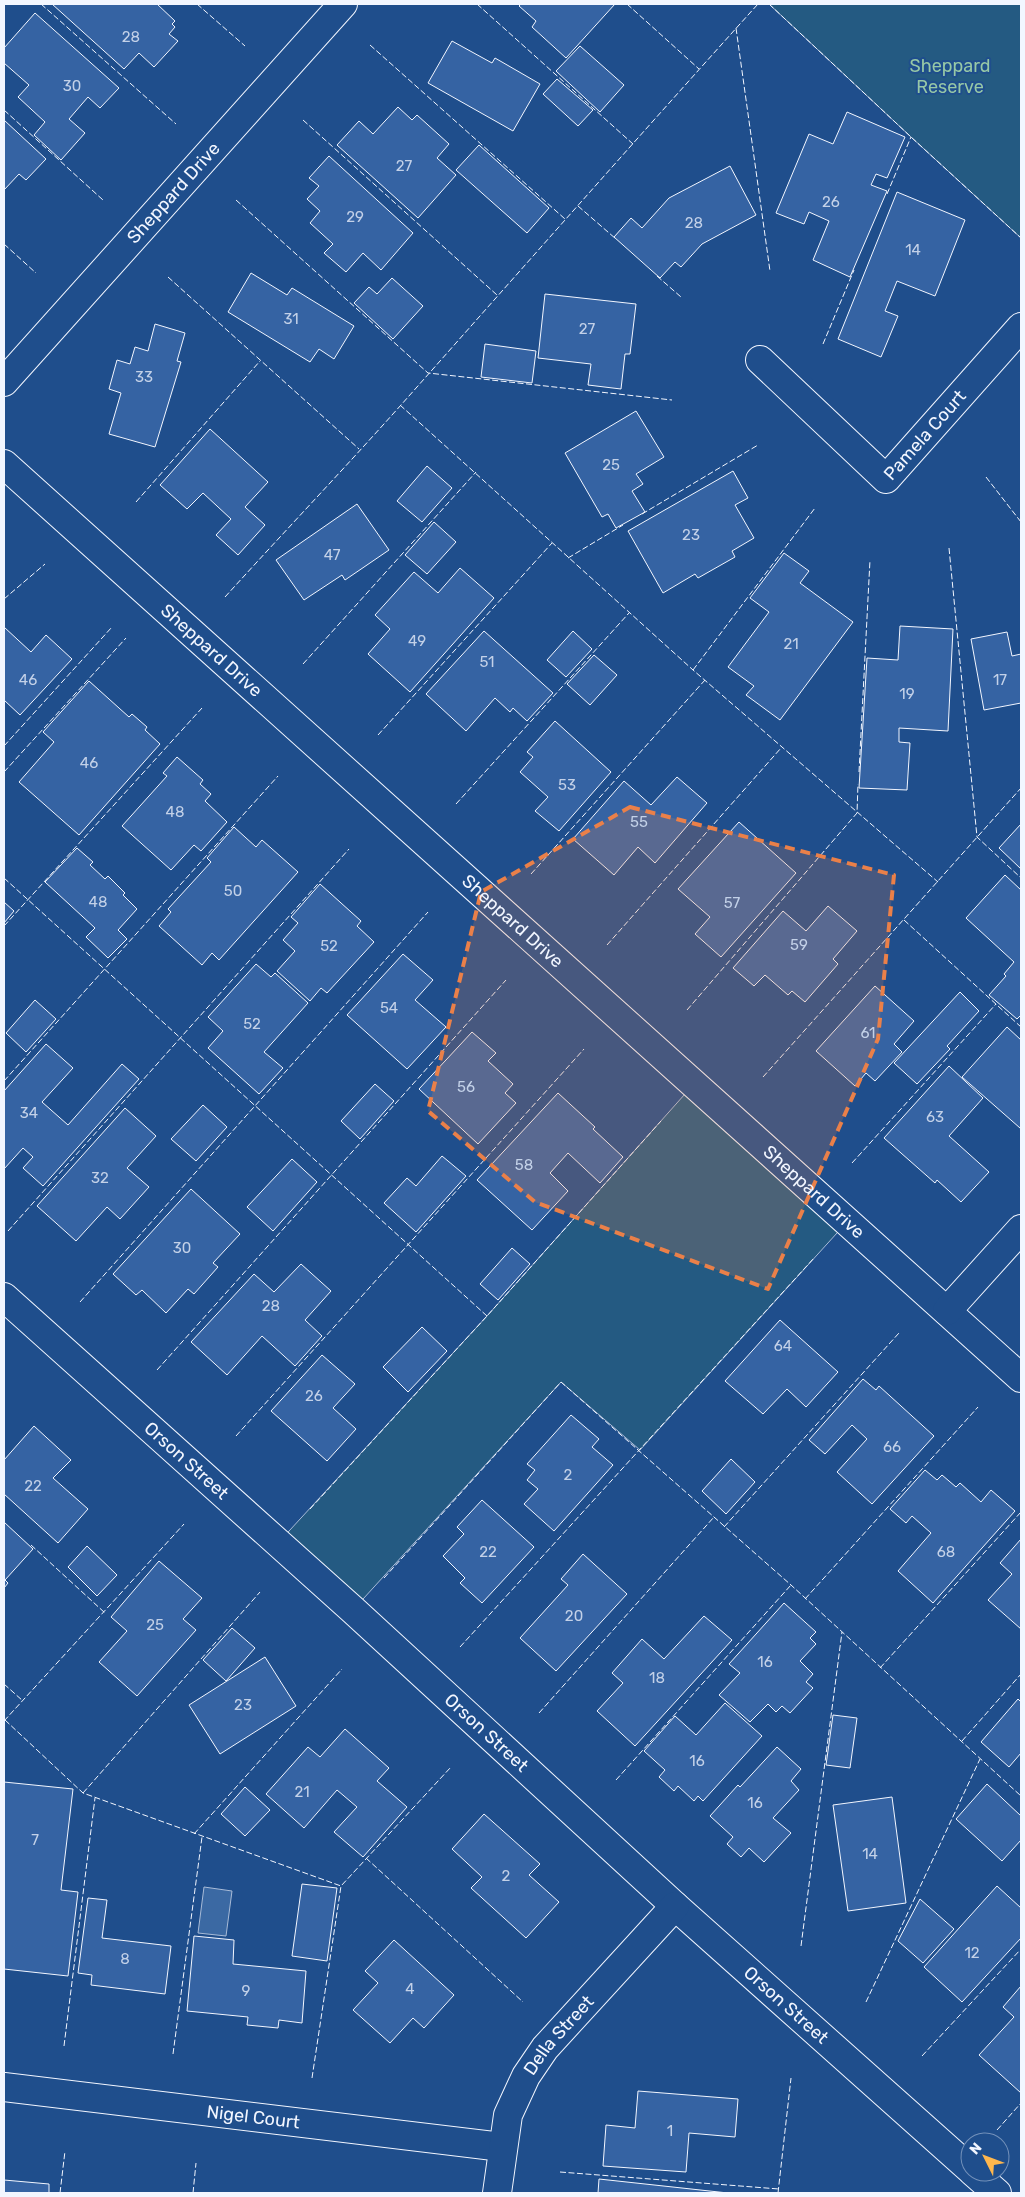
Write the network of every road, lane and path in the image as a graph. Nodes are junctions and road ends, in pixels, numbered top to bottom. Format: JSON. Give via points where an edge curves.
{"nodes":[{"id":1,"x":343,"y":4,"type":"edge"},
{"id":2,"x":1021,"y":327,"type":"edge"},
{"id":3,"x":760,"y":360,"type":"dead end"},
{"id":4,"x":4,"y":382,"type":"edge"},
{"id":5,"x":4,"y":464,"type":"edge"},
{"id":6,"x":1021,"y":1229,"type":"edge"},
{"id":7,"x":8,"y":1308,"type":"edge"},
{"id":8,"x":947,"y":1311,"type":"junction"},
{"id":9,"x":1021,"y":1378,"type":"edge"},
{"id":10,"x":675,"y":1906,"type":"junction"},
{"id":11,"x":4,"y":2087,"type":"edge"},
{"id":12,"x":502,"y":2147,"type":"junction"},
{"id":13,"x":960,"y":2160,"type":"edge"},
{"id":14,"x":985,"y":2182,"type":"edge"},
{"id":15,"x":497,"y":2193,"type":"edge"},
{"id":16,"x":997,"y":2193,"type":"edge"}],
"edges":[{"from":1,"to":4,"type":"street","name":"Sheppard Drive"},
{"from":2,"to":3,"type":"street","name":"Pamela Court","via":[[886,479]]},
{"from":5,"to":8,"type":"street","name":"Sheppard Drive"},
{"from":6,"to":8,"type":"street"},
{"from":7,"to":10,"type":"street","name":"Orson Street","via":[[346,1604]]},
{"from":8,"to":9,"type":"street","name":"Sheppard Drive"},
{"from":10,"to":12,"type":"street","name":"Della Street","via":[[534,2062],[512,2102]]},
{"from":10,"to":13,"type":"street","name":"Orson Street"},
{"from":11,"to":12,"type":"street","name":"Nigel Court"},
{"from":12,"to":15,"type":"street","name":"Della Street"},
{"from":14,"to":16,"type":"street"}]}
